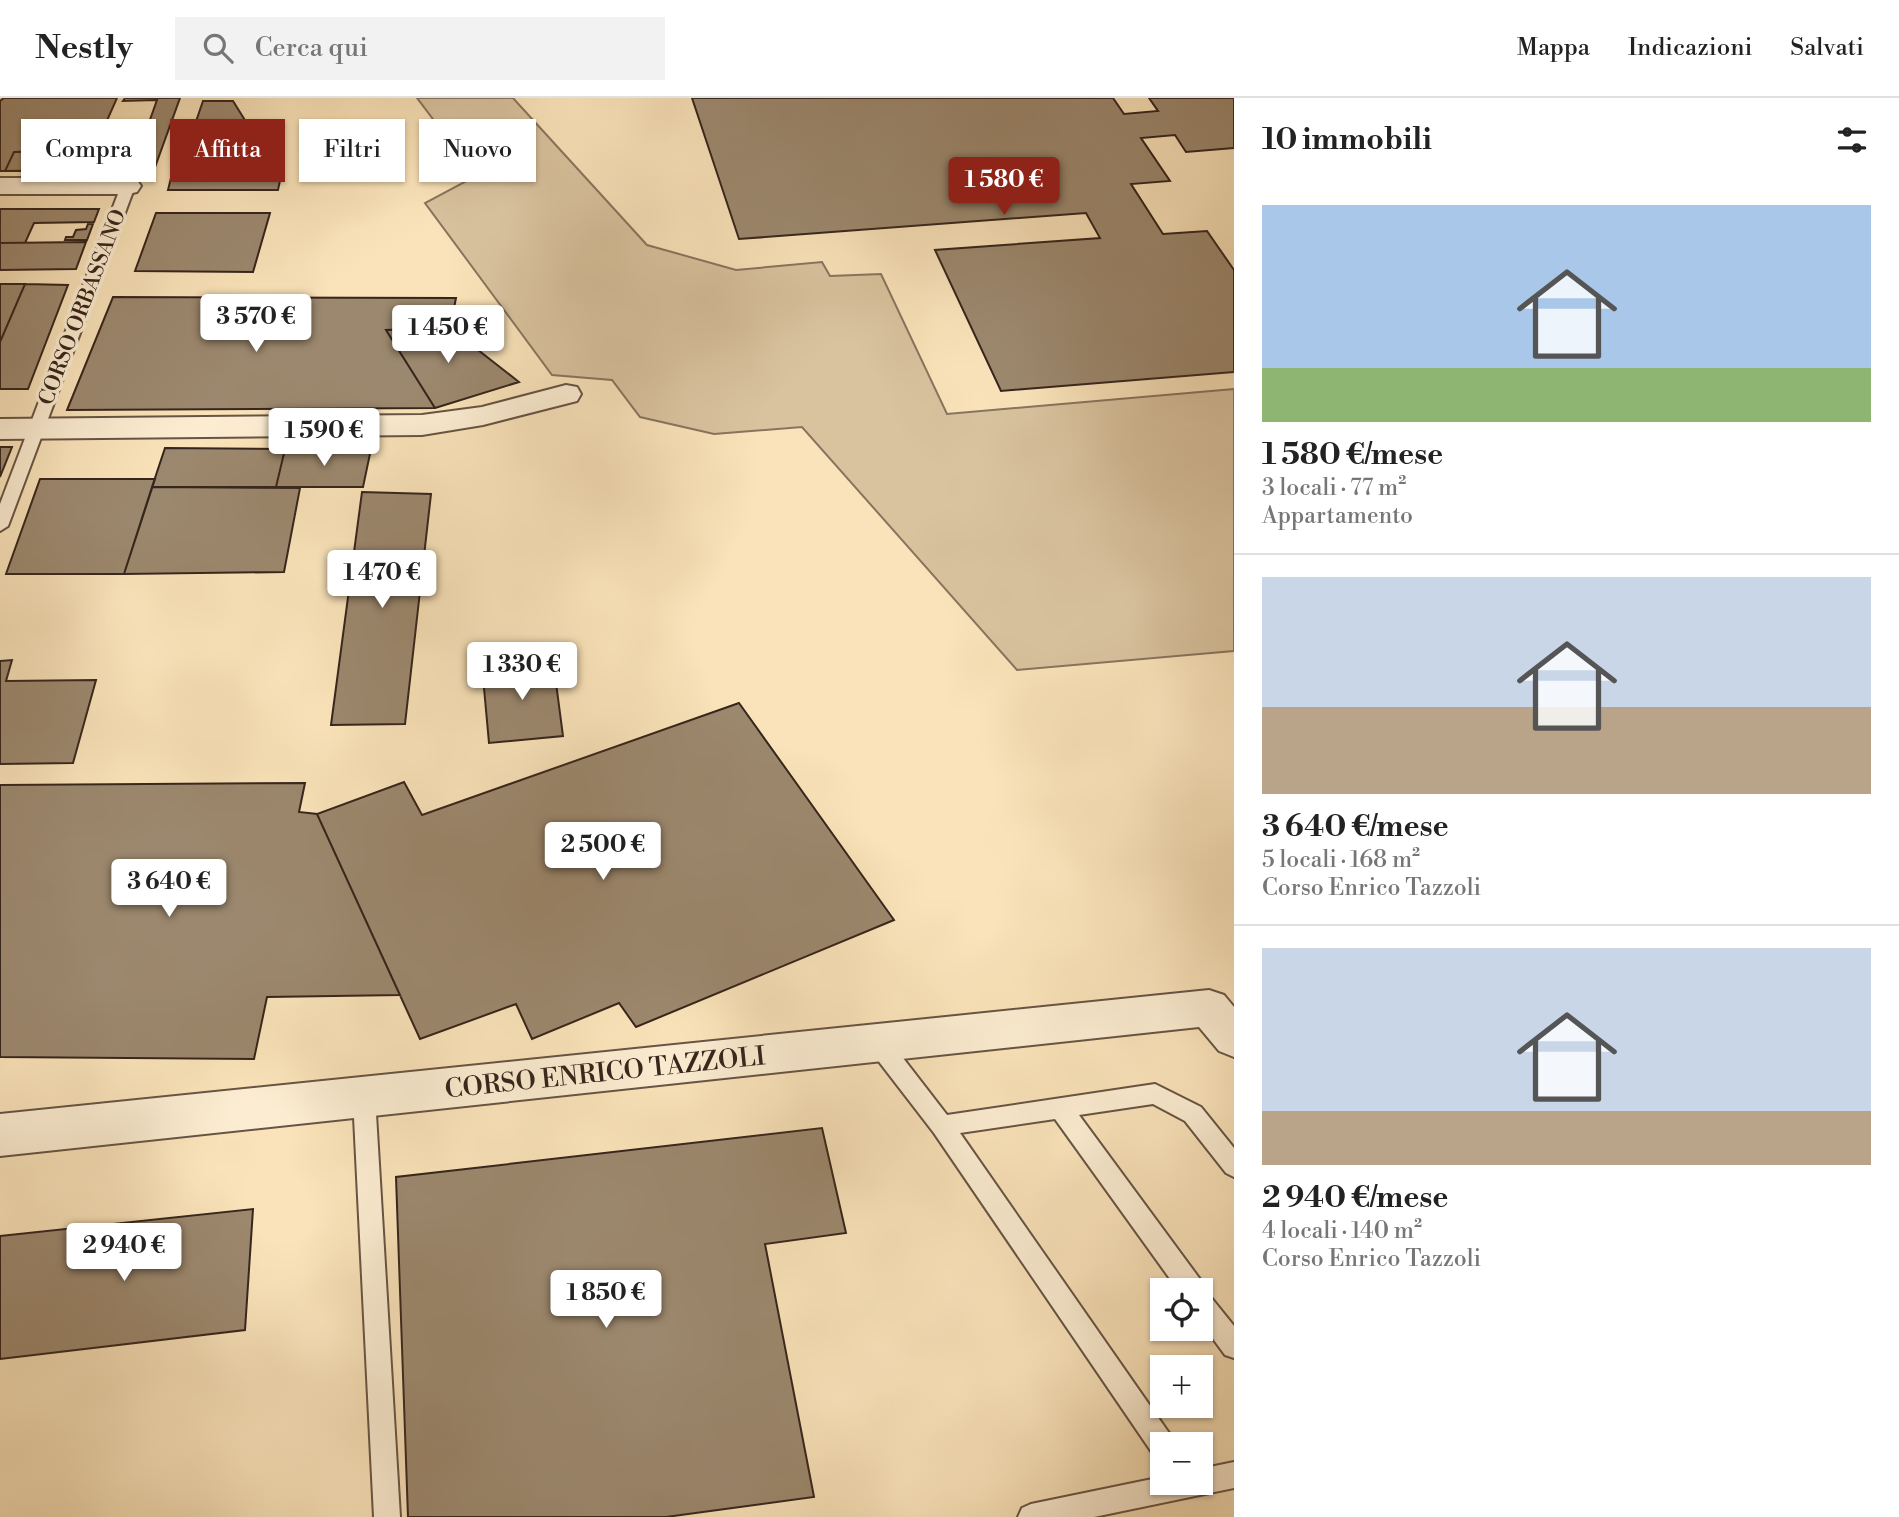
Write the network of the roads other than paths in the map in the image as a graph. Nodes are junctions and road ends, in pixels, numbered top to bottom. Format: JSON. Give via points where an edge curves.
{"nodes":[{"id":1,"x":0,"y":186,"type":"edge"},
{"id":2,"x":128,"y":186,"type":"joint"},
{"id":3,"x":566,"y":394,"type":"dead end"},
{"id":4,"x":0,"y":429,"type":"edge"},
{"id":5,"x":35,"y":430,"type":"junction"},
{"id":6,"x":0,"y":526,"type":"edge"},
{"id":7,"x":1226,"y":1017,"type":"edge"},
{"id":8,"x":878,"y":1043,"type":"junction"},
{"id":9,"x":364,"y":1097,"type":"junction"},
{"id":10,"x":1060,"y":1108,"type":"junction"},
{"id":11,"x":942,"y":1126,"type":"junction"},
{"id":12,"x":0,"y":1135,"type":"edge"},
{"id":13,"x":1234,"y":1166,"type":"edge"},
{"id":14,"x":1184,"y":1278,"type":"edge"},
{"id":15,"x":1213,"y":1318,"type":"edge"},
{"id":16,"x":1234,"y":1346,"type":"edge"},
{"id":17,"x":1153,"y":1432,"type":"edge"},
{"id":18,"x":1234,"y":1475,"type":"edge"},
{"id":19,"x":1213,"y":1479,"type":"edge"},
{"id":20,"x":1150,"y":1492,"type":"edge"},
{"id":21,"x":387,"y":1517,"type":"edge"},
{"id":22,"x":1031,"y":1517,"type":"edge"}],
"edges":[{"from":1,"to":2,"type":"street","name":"CORSO ORBASSANO"},
{"from":2,"to":5,"type":"lane","name":"CORSO ORBASSANO"},
{"from":3,"to":5,"type":"street","name":"CORSO ORBASSANO","via":[[422,425]]},
{"from":4,"to":5,"type":"street","name":"CORSO ORBASSANO"},
{"from":5,"to":6,"type":"lane","name":"CORSO ORBASSANO"},
{"from":7,"to":8,"type":"street","name":"CORSO ENRICO TAZZOLI"},
{"from":8,"to":9,"type":"street","name":"CORSO ENRICO TAZZOLI"},
{"from":8,"to":11,"type":"lane"},
{"from":9,"to":12,"type":"street","name":"CORSO ENRICO TAZZOLI"},
{"from":9,"to":21,"type":"lane"},
{"from":10,"to":11,"type":"lane"},
{"from":10,"to":13,"type":"lane","via":[[1155,1094],[1193,1114]]},
{"from":10,"to":14,"type":"lane"},
{"from":11,"to":17,"type":"lane"},
{"from":15,"to":16,"type":"lane"},
{"from":18,"to":19,"type":"lane"},
{"from":20,"to":22,"type":"lane"}]}
